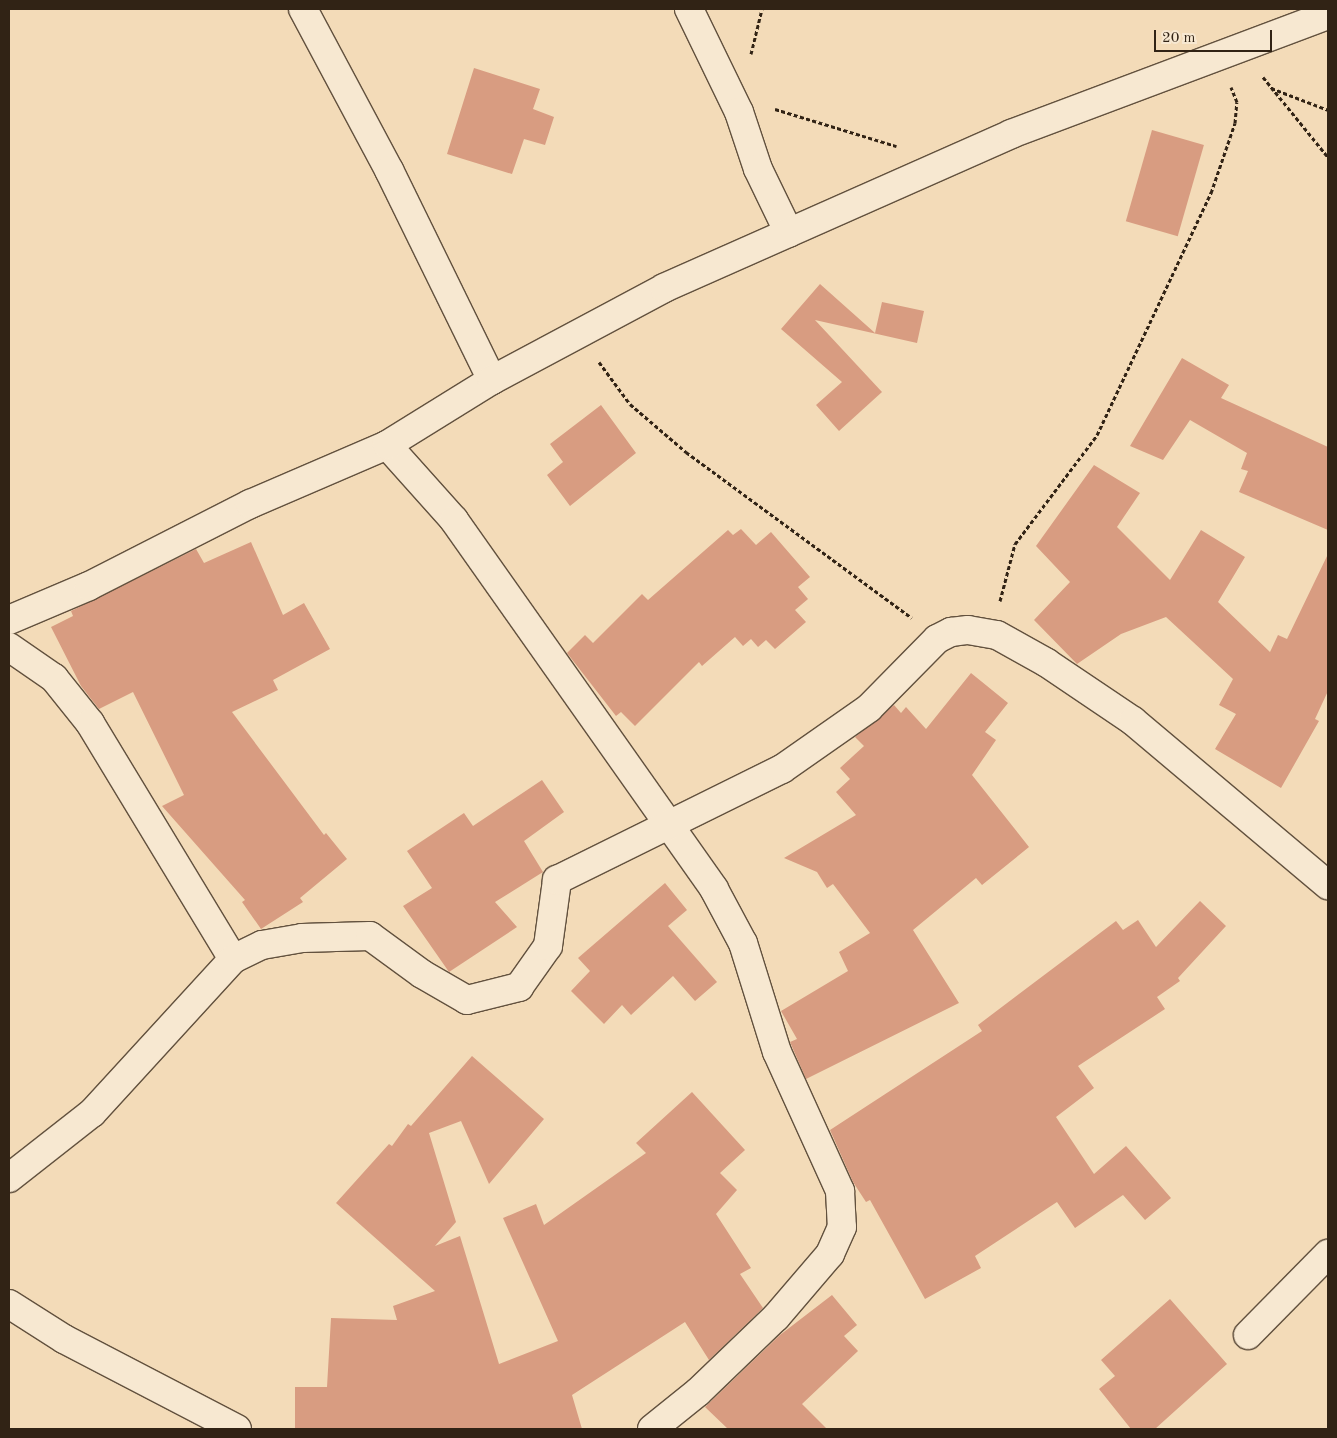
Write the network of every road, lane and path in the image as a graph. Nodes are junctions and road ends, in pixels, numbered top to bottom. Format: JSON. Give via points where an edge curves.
{"nodes":[{"id":1,"x":303,"y":9,"type":"edge"},
{"id":2,"x":689,"y":9,"type":"edge"},
{"id":3,"x":762,"y":9,"type":"edge"},
{"id":4,"x":1328,"y":15,"type":"edge"},
{"id":5,"x":1244,"y":47,"type":"junction"},
{"id":6,"x":1214,"y":58,"type":"junction"},
{"id":7,"x":1269,"y":87,"type":"junction"},
{"id":8,"x":735,"y":92,"type":"junction"},
{"id":9,"x":1328,"y":110,"type":"edge"},
{"id":10,"x":900,"y":146,"type":"dead end"},
{"id":11,"x":1328,"y":157,"type":"edge"},
{"id":12,"x":790,"y":233,"type":"junction"},
{"id":13,"x":582,"y":334,"type":"junction"},
{"id":14,"x":492,"y":380,"type":"junction"},
{"id":15,"x":387,"y":445,"type":"junction"},
{"id":16,"x":9,"y":620,"type":"edge"},
{"id":17,"x":968,"y":630,"type":"junction"},
{"id":18,"x":937,"y":639,"type":"junction"},
{"id":19,"x":9,"y":647,"type":"edge"},
{"id":20,"x":668,"y":826,"type":"junction"},
{"id":21,"x":1328,"y":885,"type":"edge"},
{"id":22,"x":233,"y":959,"type":"junction"},
{"id":23,"x":9,"y":1178,"type":"edge"},
{"id":24,"x":1328,"y":1254,"type":"edge"},
{"id":25,"x":9,"y":1304,"type":"edge"},
{"id":26,"x":1248,"y":1335,"type":"dead end"},
{"id":27,"x":237,"y":1429,"type":"edge"},
{"id":28,"x":652,"y":1429,"type":"edge"}],
"edges":[{"from":1,"to":14,"type":"street","via":[[389,170]]},
{"from":2,"to":8,"type":"street"},
{"from":3,"to":8,"type":"path"},
{"from":4,"to":5,"type":"street"},
{"from":5,"to":6,"type":"street"},
{"from":5,"to":7,"type":"path"},
{"from":6,"to":12,"type":"street","via":[[1011,134]]},
{"from":6,"to":17,"type":"path","via":[[1237,102],[1235,123],[1212,193],[1097,434],[1015,544],[1000,601]]},
{"from":7,"to":9,"type":"path"},
{"from":7,"to":11,"type":"path"},
{"from":8,"to":10,"type":"path","via":[[868,140]]},
{"from":8,"to":12,"type":"street","via":[[758,169]]},
{"from":12,"to":13,"type":"street","via":[[664,288]]},
{"from":13,"to":14,"type":"street"},
{"from":13,"to":18,"type":"path","via":[[630,404],[686,452],[890,599]]},
{"from":14,"to":15,"type":"street"},
{"from":15,"to":16,"type":"street","via":[[250,504],[89,586]]},
{"from":15,"to":20,"type":"street","via":[[454,520]]},
{"from":17,"to":18,"type":"street"},
{"from":17,"to":21,"type":"street","via":[[997,636],[1046,663],[1133,721]]},
{"from":18,"to":20,"type":"street","via":[[869,708],[782,769]]},
{"from":19,"to":22,"type":"street","via":[[54,678],[90,723]]},
{"from":20,"to":22,"type":"street","via":[[557,880],[548,946],[519,987],[467,1000],[422,974],[370,936],[302,938],[262,945]]},
{"from":20,"to":28,"type":"street","via":[[714,890],[743,942],[777,1052],[840,1191],[844,1209],[842,1227],[830,1254],[788,1303],[698,1392]]},
{"from":22,"to":23,"type":"street","via":[[92,1113]]},
{"from":24,"to":26,"type":"street"},
{"from":25,"to":27,"type":"street","via":[[64,1339]]}]}
